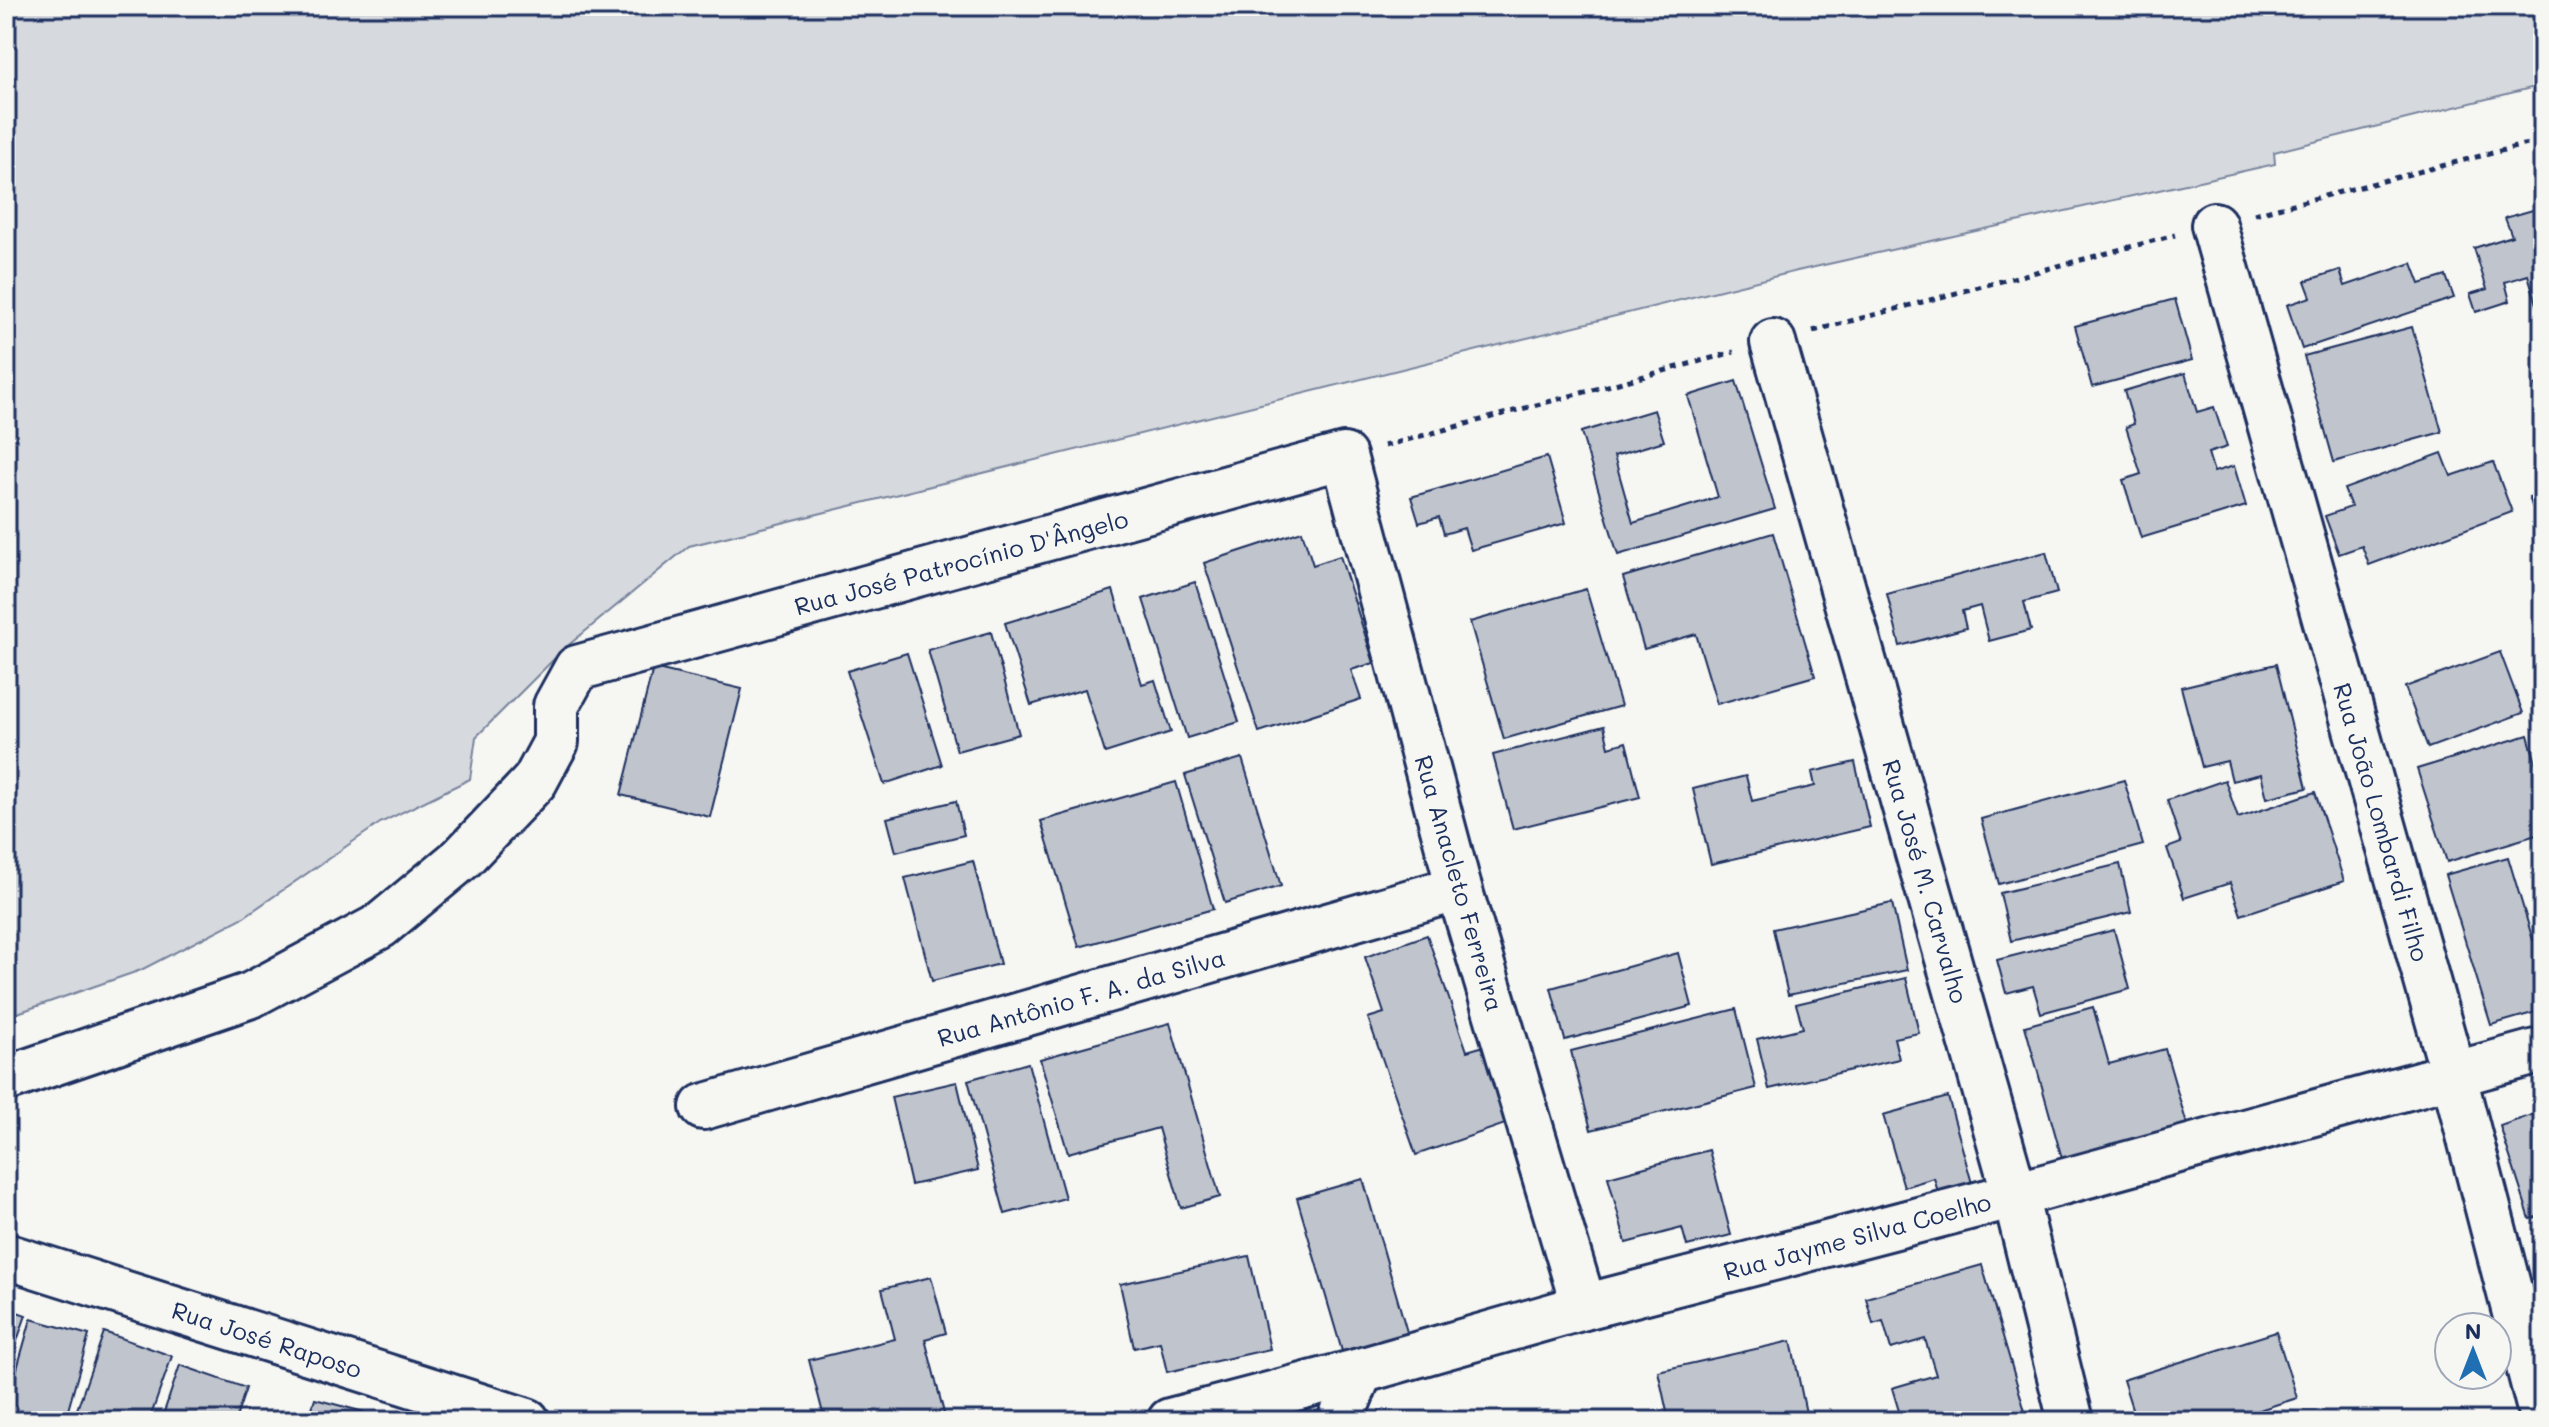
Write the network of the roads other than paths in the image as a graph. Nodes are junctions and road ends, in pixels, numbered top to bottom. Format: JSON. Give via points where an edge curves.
{"nodes":[{"id":1,"x":2214,"y":225,"type":"road end"},
{"id":2,"x":1773,"y":342,"type":"road end"},
{"id":3,"x":1344,"y":456,"type":"joint"},
{"id":4,"x":1459,"y":888,"type":"junction"},
{"id":5,"x":2543,"y":1050,"type":"edge"},
{"id":6,"x":2453,"y":1073,"type":"junction"},
{"id":7,"x":6,"y":1079,"type":"edge"},
{"id":8,"x":703,"y":1107,"type":"dead end"},
{"id":9,"x":2015,"y":1195,"type":"junction"},
{"id":10,"x":6,"y":1256,"type":"edge"},
{"id":11,"x":1584,"y":1307,"type":"junction"},
{"id":12,"x":1360,"y":1371,"type":"junction"},
{"id":13,"x":505,"y":1418,"type":"edge"},
{"id":14,"x":1170,"y":1421,"type":"edge"},
{"id":15,"x":1340,"y":1421,"type":"edge"},
{"id":16,"x":2071,"y":1421,"type":"edge"},
{"id":17,"x":2543,"y":1421,"type":"edge"}],
"edges":[{"from":1,"to":6,"type":"street","name":"Rua João Lombardi Filho"},
{"from":2,"to":9,"type":"street","name":"Rua José M. Carvalho"},
{"from":3,"to":4,"type":"street","name":"Rua Anacleto Ferreira"},
{"from":3,"to":7,"type":"street","name":"Rua José Patrocínio D'Ângelo","via":[[577,668],[556,706],[556,742],[535,781],[462,858],[380,926],[251,995]]},
{"from":4,"to":8,"type":"street","name":"Rua Antônio F. A. da Silva"},
{"from":4,"to":11,"type":"street","name":"Rua Anacleto Ferreira"},
{"from":5,"to":6,"type":"street","name":"Rua Jayme Silva Coelho"},
{"from":6,"to":9,"type":"street","name":"Rua Jayme Silva Coelho"},
{"from":6,"to":17,"type":"street","name":"Rua João Lombardi Filho"},
{"from":9,"to":11,"type":"street","name":"Rua Jayme Silva Coelho"},
{"from":9,"to":16,"type":"street","name":"Rua José M. Carvalho"},
{"from":10,"to":13,"type":"street","name":"Rua José Raposo"},
{"from":11,"to":12,"type":"street","name":"Rua Jayme Silva Coelho"},
{"from":12,"to":14,"type":"street","name":"Rua Jayme Silva Coelho"},
{"from":12,"to":15,"type":"street"}]}
